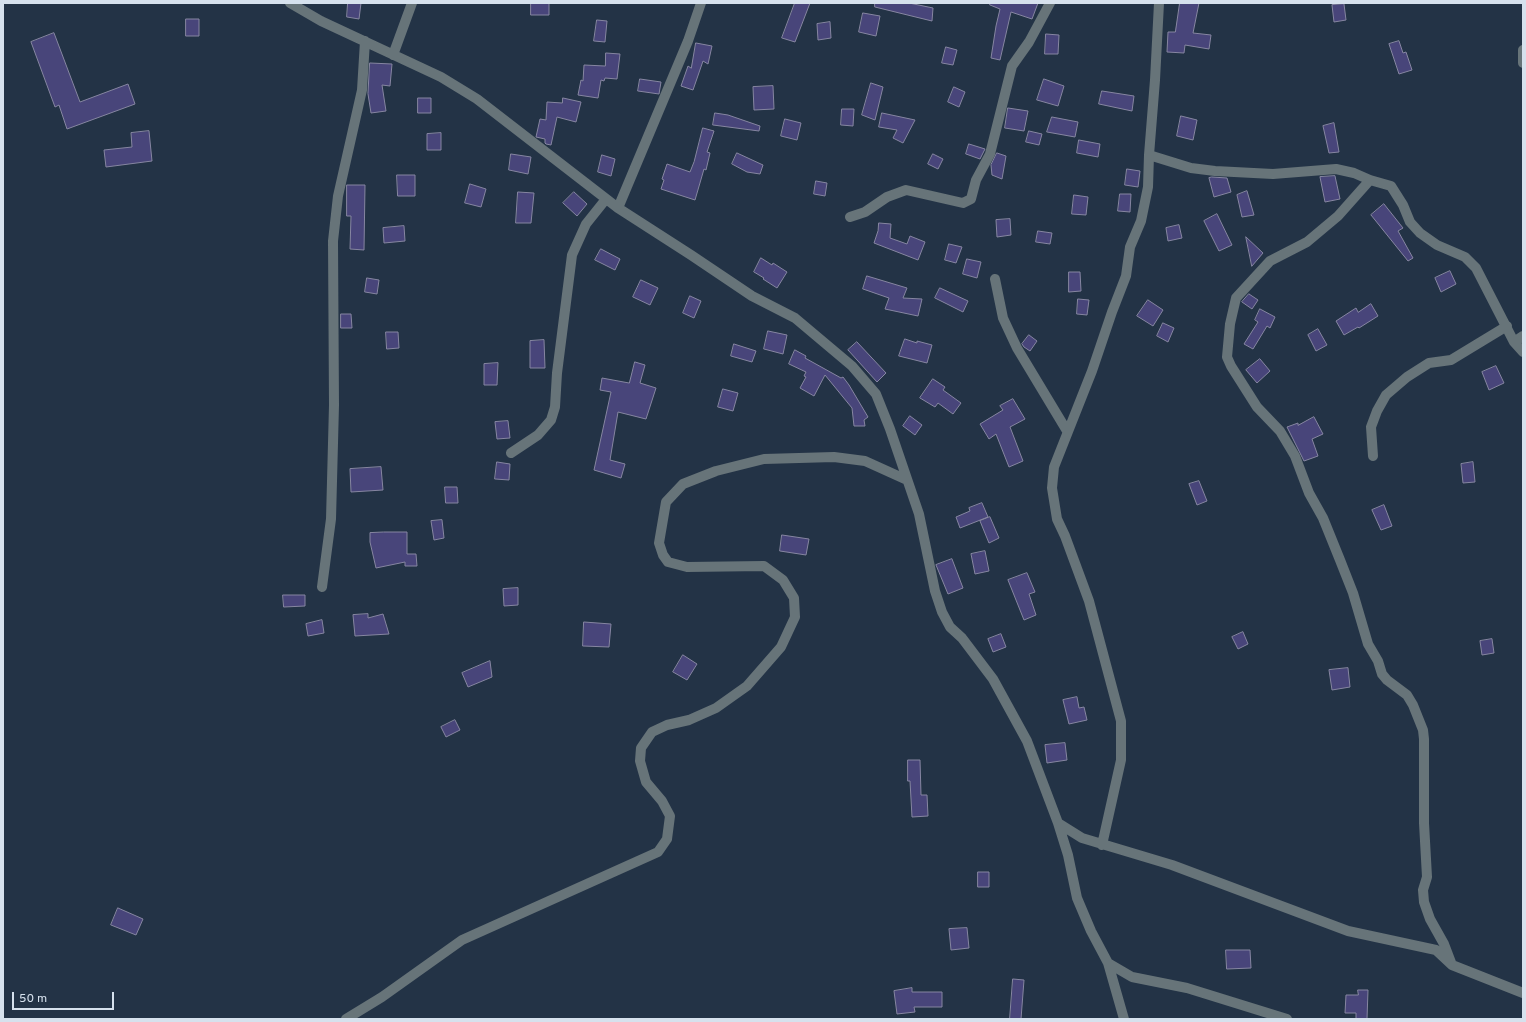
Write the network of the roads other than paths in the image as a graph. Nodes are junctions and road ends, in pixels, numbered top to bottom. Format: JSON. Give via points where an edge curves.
{"nodes":[{"id":1,"x":290,"y":3,"type":"edge"},
{"id":2,"x":412,"y":3,"type":"edge"},
{"id":3,"x":701,"y":3,"type":"edge"},
{"id":4,"x":1050,"y":3,"type":"edge"},
{"id":5,"x":1159,"y":3,"type":"edge"},
{"id":6,"x":365,"y":41,"type":"junction"},
{"id":7,"x":1523,"y":50,"type":"edge"},
{"id":8,"x":393,"y":54,"type":"junction"},
{"id":9,"x":1523,"y":63,"type":"edge"},
{"id":10,"x":1149,"y":155,"type":"junction"},
{"id":11,"x":1370,"y":180,"type":"junction"},
{"id":12,"x":606,"y":199,"type":"junction"},
{"id":13,"x":618,"y":208,"type":"junction"},
{"id":14,"x":850,"y":217,"type":"dead end"},
{"id":15,"x":995,"y":279,"type":"dead end"},
{"id":16,"x":1507,"y":326,"type":"junction"},
{"id":17,"x":1519,"y":339,"type":"edge"},
{"id":18,"x":1523,"y":352,"type":"edge"},
{"id":19,"x":1067,"y":431,"type":"junction"},
{"id":20,"x":511,"y":452,"type":"dead end"},
{"id":21,"x":1373,"y":456,"type":"dead end"},
{"id":22,"x":908,"y":480,"type":"junction"},
{"id":23,"x":322,"y":587,"type":"dead end"},
{"id":24,"x":1058,"y":823,"type":"junction"},
{"id":25,"x":1102,"y":845,"type":"junction"},
{"id":26,"x":1108,"y":963,"type":"junction"},
{"id":27,"x":1452,"y":965,"type":"junction"},
{"id":28,"x":1523,"y":993,"type":"edge"},
{"id":29,"x":346,"y":1019,"type":"edge"},
{"id":30,"x":1124,"y":1019,"type":"edge"},
{"id":31,"x":1287,"y":1019,"type":"edge"}],
"edges":[{"from":1,"to":6,"type":"street","via":[[321,21]]},
{"from":2,"to":8,"type":"street"},
{"from":3,"to":13,"type":"street","via":[[688,41]]},
{"from":4,"to":14,"type":"street","via":[[1029,42],[1012,66],[990,154],[976,180],[971,199],[963,204],[906,190],[887,197],[865,212]]},
{"from":5,"to":10,"type":"street"},
{"from":6,"to":8,"type":"street"},
{"from":6,"to":23,"type":"street","via":[[362,90],[338,196],[333,241],[334,405],[331,519]]},
{"from":7,"to":9,"type":"street"},
{"from":8,"to":12,"type":"street","via":[[441,77],[476,99]]},
{"from":10,"to":11,"type":"street","via":[[1191,168],[1273,174],[1336,169]]},
{"from":10,"to":19,"type":"street","via":[[1148,187],[1141,221],[1130,247],[1126,276],[1092,371]]},
{"from":11,"to":16,"type":"street","via":[[1391,186],[1410,222],[1420,233],[1437,245],[1465,257],[1476,268]]},
{"from":11,"to":27,"type":"street","via":[[1338,216],[1307,242],[1270,261],[1236,298],[1230,324],[1227,357],[1257,407],[1280,432],[1295,456],[1340,560],[1368,644],[1382,674],[1407,695],[1419,716],[1424,739],[1427,877],[1424,902]]},
{"from":12,"to":13,"type":"street"},
{"from":12,"to":20,"type":"street","via":[[586,224],[572,255],[557,373],[556,407],[551,420],[538,435]]},
{"from":13,"to":22,"type":"street","via":[[752,296],[795,318],[852,366],[876,394]]},
{"from":15,"to":19,"type":"street","via":[[1003,318],[1014,342]]},
{"from":16,"to":17,"type":"street"},
{"from":16,"to":21,"type":"street","via":[[1451,360],[1429,363],[1386,395],[1371,427]]},
{"from":17,"to":18,"type":"street"},
{"from":19,"to":25,"type":"street","via":[[1054,467],[1052,488],[1057,519],[1089,601],[1121,721],[1121,760]]},
{"from":22,"to":24,"type":"street","via":[[919,514],[942,612],[950,627],[962,638],[993,679],[1027,741]]},
{"from":22,"to":29,"type":"street","via":[[865,461],[834,457],[764,459],[716,471],[683,484],[666,502],[661,526],[659,542],[668,562],[686,567],[764,566],[783,580],[794,598],[795,617],[781,647],[747,686],[716,708],[652,732],[642,748],[640,761],[646,782],[662,801],[670,816],[667,839],[658,852],[462,940],[382,997]]},
{"from":24,"to":25,"type":"street","via":[[1082,838]]},
{"from":24,"to":26,"type":"street","via":[[1077,898]]},
{"from":25,"to":27,"type":"street","via":[[1172,865],[1348,930],[1436,950]]},
{"from":26,"to":30,"type":"street"},
{"from":26,"to":31,"type":"street","via":[[1132,977],[1187,988]]},
{"from":27,"to":28,"type":"street"}]}
